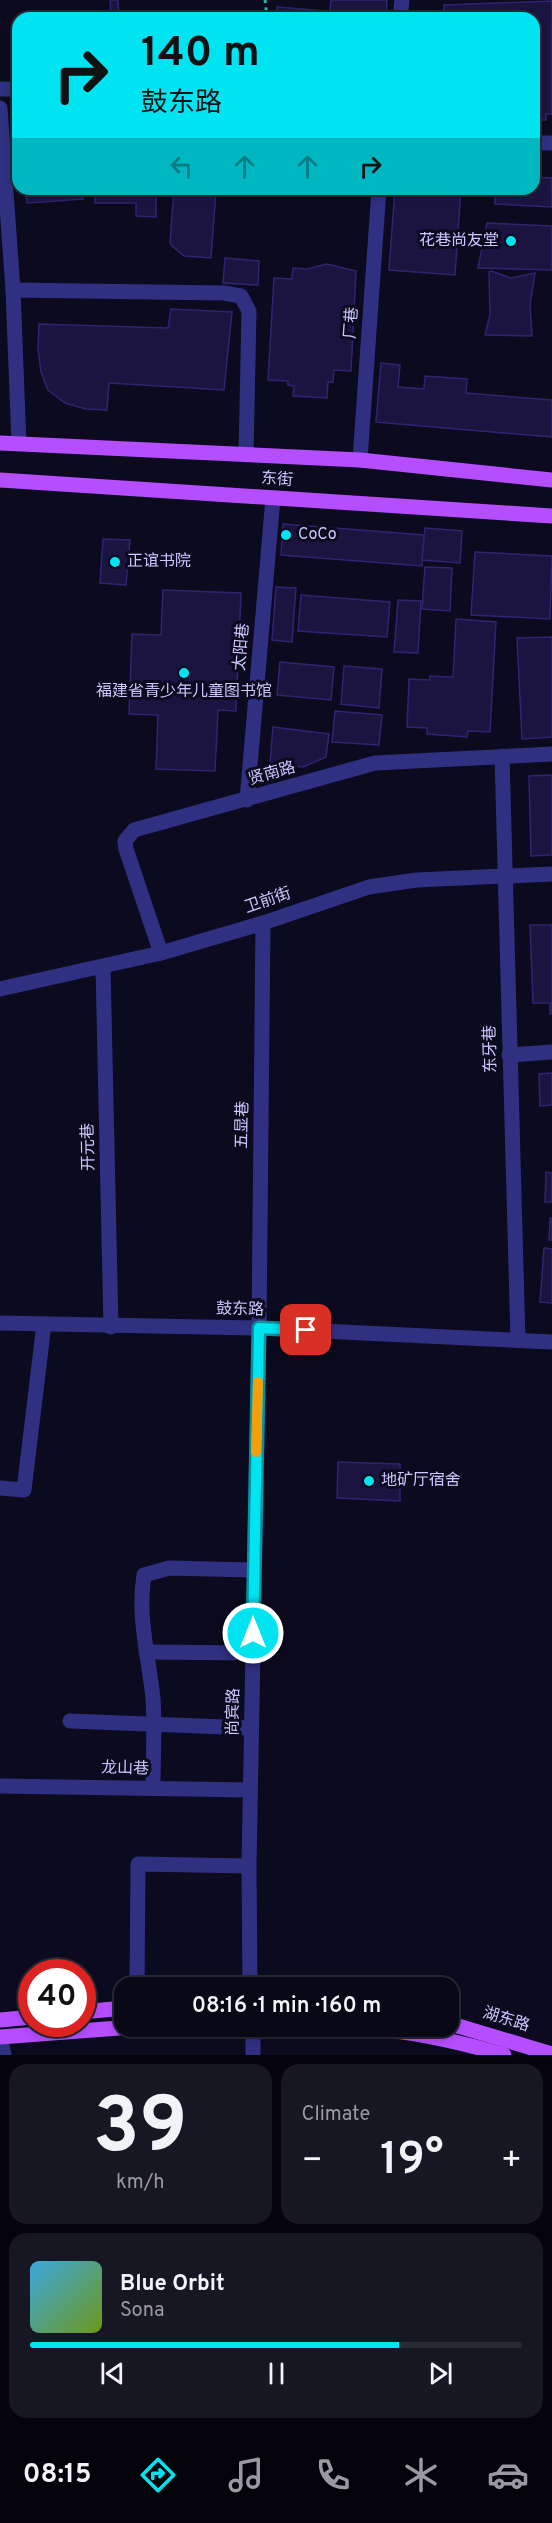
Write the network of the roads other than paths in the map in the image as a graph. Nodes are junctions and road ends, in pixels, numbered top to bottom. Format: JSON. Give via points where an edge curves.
{"nodes":[{"id":1,"x":0,"y":108,"type":"edge"},
{"id":2,"x":379,"y":195,"type":"edge"},
{"id":3,"x":14,"y":290,"type":"junction"},
{"id":4,"x":0,"y":443,"type":"edge"},
{"id":5,"x":20,"y":444,"type":"junction"},
{"id":6,"x":246,"y":455,"type":"junction"},
{"id":7,"x":360,"y":460,"type":"junction"},
{"id":8,"x":0,"y":480,"type":"edge"},
{"id":9,"x":552,"y":480,"type":"edge"},
{"id":10,"x":273,"y":498,"type":"junction"},
{"id":11,"x":552,"y":516,"type":"edge"},
{"id":12,"x":552,"y":754,"type":"edge"},
{"id":13,"x":502,"y":756,"type":"junction"},
{"id":14,"x":247,"y":800,"type":"junction"},
{"id":15,"x":506,"y":874,"type":"junction"},
{"id":16,"x":552,"y":874,"type":"edge"},
{"id":17,"x":263,"y":923,"type":"junction"},
{"id":18,"x":161,"y":952,"type":"junction"},
{"id":19,"x":103,"y":967,"type":"junction"},
{"id":20,"x":0,"y":990,"type":"edge"},
{"id":21,"x":552,"y":1053,"type":"edge"},
{"id":22,"x":509,"y":1055,"type":"junction"},
{"id":23,"x":0,"y":1323,"type":"edge"},
{"id":24,"x":44,"y":1324,"type":"junction"},
{"id":25,"x":111,"y":1327,"type":"junction"},
{"id":26,"x":259,"y":1328,"type":"junction"},
{"id":27,"x":518,"y":1340,"type":"junction"},
{"id":28,"x":552,"y":1342,"type":"edge"},
{"id":29,"x":0,"y":1488,"type":"edge"},
{"id":30,"x":253,"y":1570,"type":"junction"},
{"id":31,"x":147,"y":1652,"type":"junction"},
{"id":32,"x":253,"y":1653,"type":"junction"},
{"id":33,"x":70,"y":1721,"type":"dead end"},
{"id":34,"x":153,"y":1723,"type":"junction"},
{"id":35,"x":251,"y":1728,"type":"junction"},
{"id":36,"x":0,"y":1786,"type":"edge"},
{"id":37,"x":153,"y":1787,"type":"junction"},
{"id":38,"x":250,"y":1790,"type":"junction"},
{"id":39,"x":249,"y":1866,"type":"junction"},
{"id":40,"x":136,"y":1977,"type":"edge"},
{"id":41,"x":250,"y":1977,"type":"edge"},
{"id":42,"x":114,"y":2009,"type":"edge"},
{"id":43,"x":96,"y":2011,"type":"edge"},
{"id":44,"x":18,"y":2018,"type":"edge"},
{"id":45,"x":0,"y":2020,"type":"edge"},
{"id":46,"x":459,"y":2026,"type":"edge"},
{"id":47,"x":114,"y":2028,"type":"edge"},
{"id":48,"x":0,"y":2037,"type":"edge"},
{"id":49,"x":253,"y":2037,"type":"edge"},
{"id":50,"x":434,"y":2037,"type":"edge"},
{"id":51,"x":552,"y":2054,"type":"edge"},
{"id":52,"x":4,"y":2055,"type":"edge"},
{"id":53,"x":253,"y":2055,"type":"edge"},
{"id":54,"x":504,"y":2055,"type":"edge"}],
"edges":[{"from":1,"to":3,"type":"street"},
{"from":2,"to":7,"type":"street","name":"厂巷"},
{"from":3,"to":5,"type":"street"},
{"from":3,"to":6,"type":"street","via":[[241,296],[249,311]]},
{"from":4,"to":5,"type":"main road","name":"东街"},
{"from":5,"to":6,"type":"main road","name":"东街"},
{"from":6,"to":7,"type":"main road","name":"东街"},
{"from":7,"to":9,"type":"main road","name":"东街"},
{"from":8,"to":10,"type":"main road","name":"东街"},
{"from":10,"to":11,"type":"main road","name":"东街"},
{"from":10,"to":14,"type":"street","name":"太阳巷"},
{"from":12,"to":13,"type":"street","name":"贤南路"},
{"from":13,"to":14,"type":"street","name":"贤南路","via":[[375,763]]},
{"from":13,"to":15,"type":"street","name":"东牙巷"},
{"from":14,"to":18,"type":"street","name":"贤南路","via":[[134,830],[126,841]]},
{"from":15,"to":16,"type":"street","name":"卫前街"},
{"from":15,"to":17,"type":"street","name":"卫前街","via":[[369,886]]},
{"from":15,"to":22,"type":"street","name":"东牙巷"},
{"from":17,"to":18,"type":"street","name":"卫前街"},
{"from":17,"to":26,"type":"street","name":"五显巷"},
{"from":18,"to":19,"type":"street","name":"卫前街"},
{"from":19,"to":20,"type":"street","name":"卫前街"},
{"from":19,"to":25,"type":"street","name":"开元巷"},
{"from":21,"to":22,"type":"street"},
{"from":22,"to":27,"type":"street","name":"东牙巷"},
{"from":23,"to":24,"type":"street","name":"鼓东路"},
{"from":24,"to":25,"type":"street","name":"鼓东路"},
{"from":24,"to":29,"type":"street","via":[[24,1490]]},
{"from":25,"to":26,"type":"street","name":"鼓东路"},
{"from":26,"to":27,"type":"street","name":"鼓东路"},
{"from":26,"to":30,"type":"street","name":"尚宾路"},
{"from":27,"to":28,"type":"street","name":"鼓东路"},
{"from":30,"to":31,"type":"street","via":[[169,1568],[144,1575],[142,1629]]},
{"from":30,"to":32,"type":"street","name":"尚宾路"},
{"from":31,"to":32,"type":"street"},
{"from":31,"to":34,"type":"street"},
{"from":32,"to":35,"type":"street","name":"尚宾路"},
{"from":33,"to":34,"type":"street"},
{"from":34,"to":35,"type":"street"},
{"from":34,"to":37,"type":"street"},
{"from":35,"to":38,"type":"street","name":"尚宾路"},
{"from":36,"to":37,"type":"street","name":"龙山巷"},
{"from":37,"to":38,"type":"street","name":"龙山巷"},
{"from":38,"to":39,"type":"street","name":"尚宾路"},
{"from":39,"to":40,"type":"street","via":[[138,1864]]},
{"from":39,"to":41,"type":"street","name":"尚宾路"},
{"from":42,"to":43,"type":"main road"},
{"from":44,"to":45,"type":"main road"},
{"from":46,"to":51,"type":"main road","name":"湖东路"},
{"from":47,"to":48,"type":"main road"},
{"from":48,"to":52,"type":"street"},
{"from":49,"to":53,"type":"street"},
{"from":50,"to":54,"type":"main road","name":"湖东路"}]}
